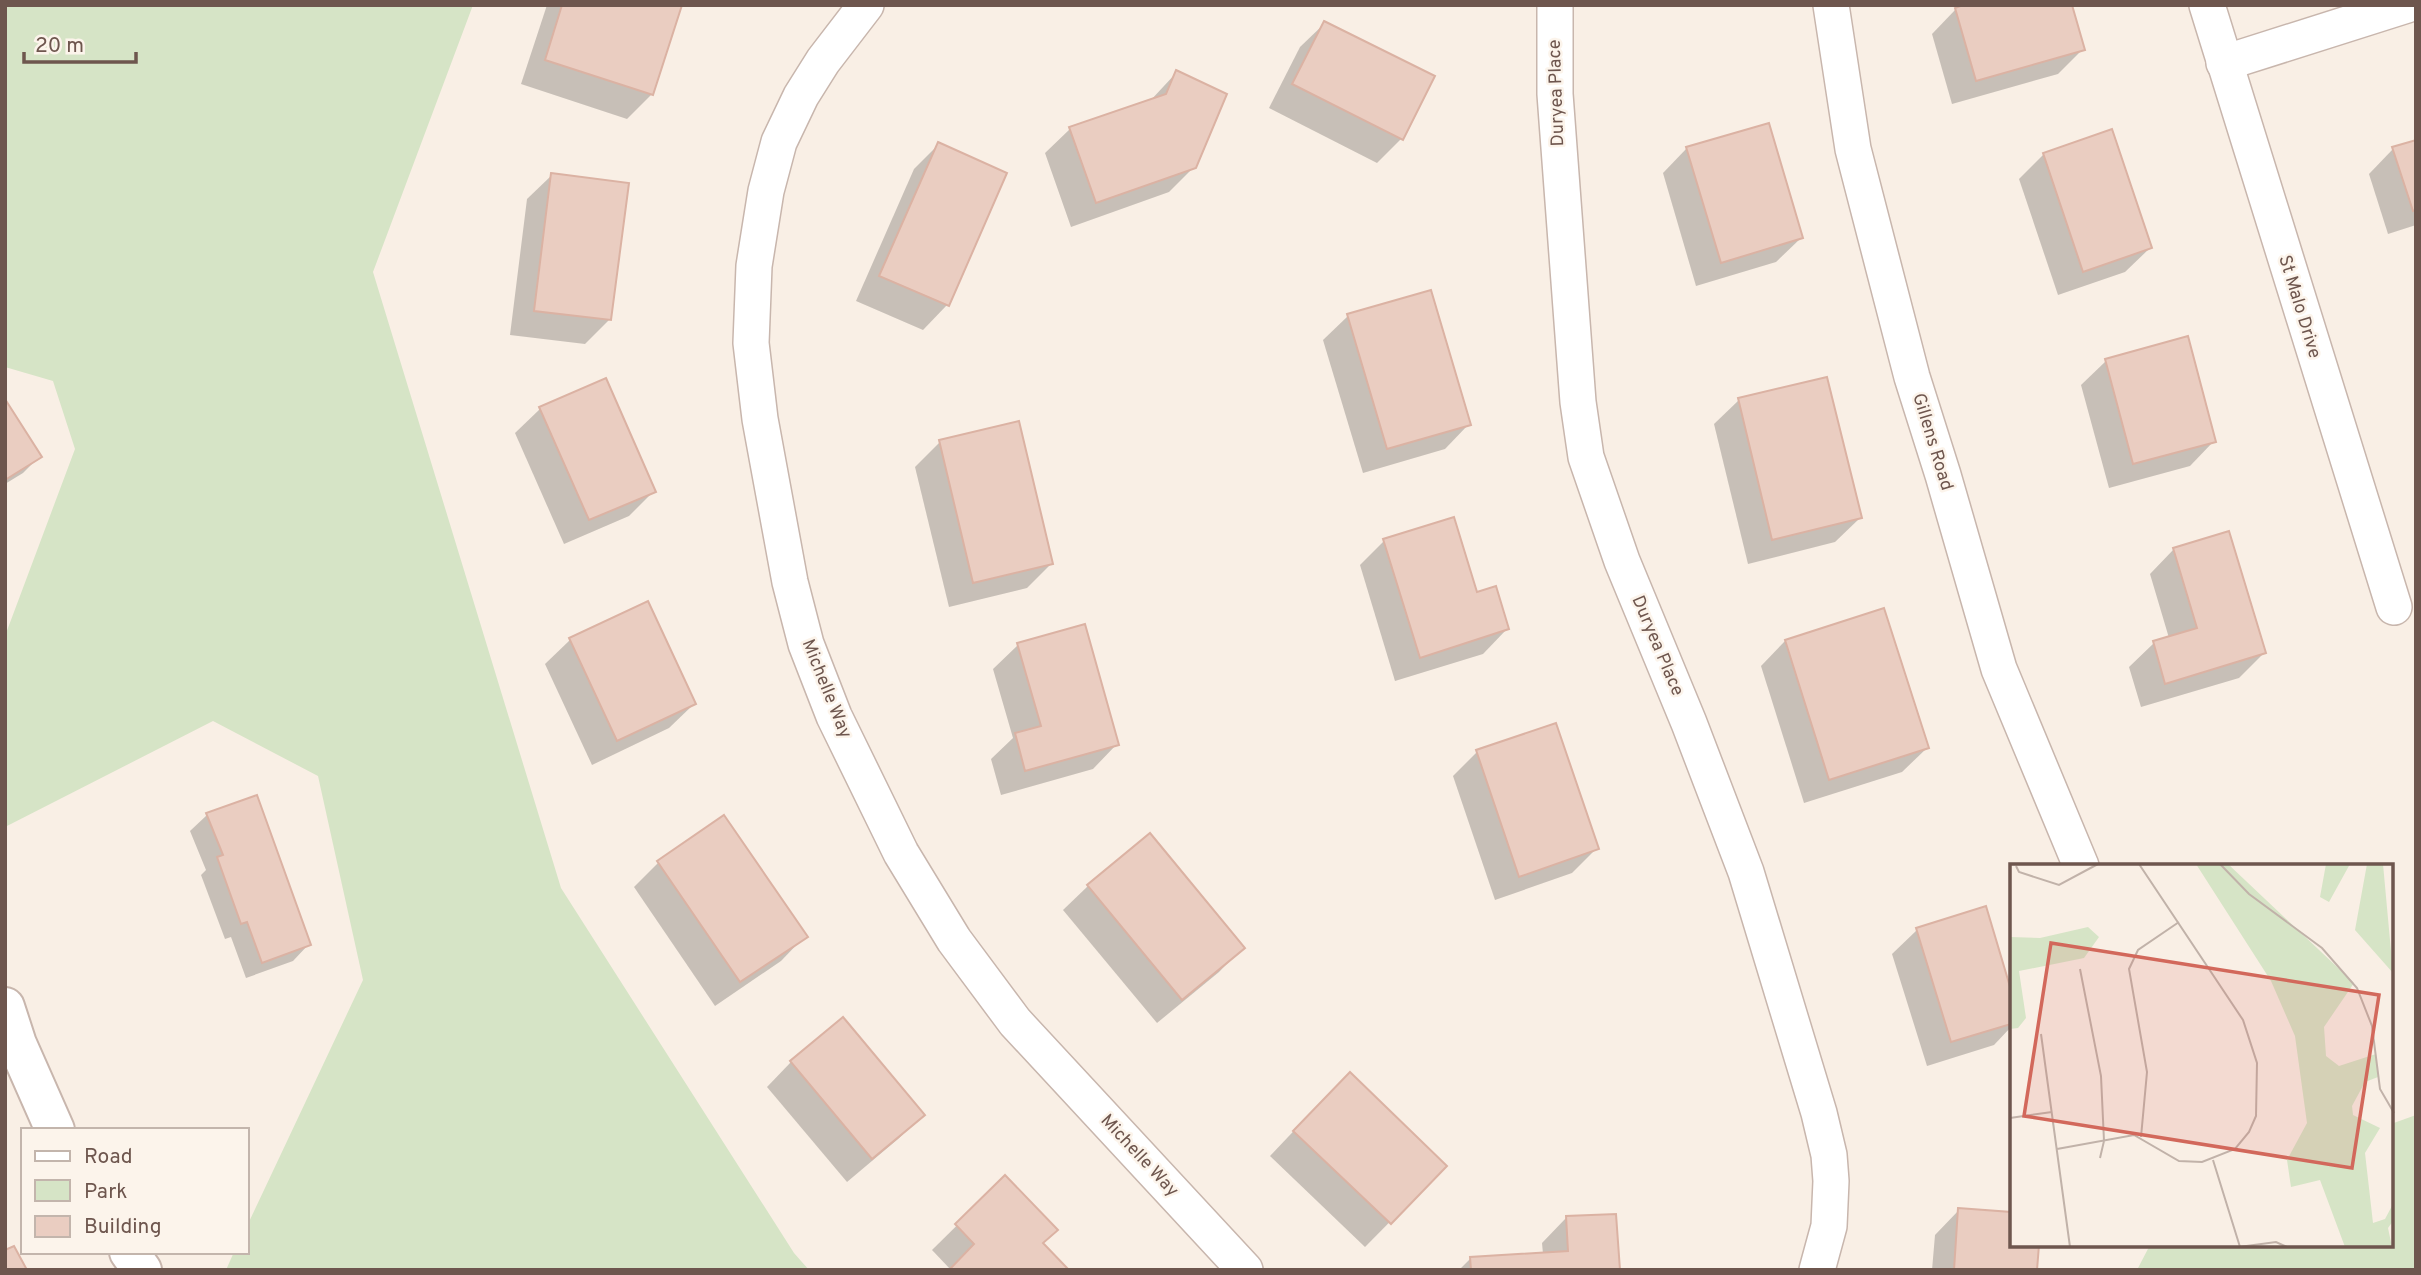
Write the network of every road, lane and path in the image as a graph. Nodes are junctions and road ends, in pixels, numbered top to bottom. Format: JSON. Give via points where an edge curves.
{"nodes":[{"id":1,"x":866,"y":5,"type":"edge"},
{"id":2,"x":1555,"y":5,"type":"edge"},
{"id":3,"x":1831,"y":5,"type":"edge"},
{"id":4,"x":2207,"y":5,"type":"edge"},
{"id":5,"x":2407,"y":5,"type":"edge"},
{"id":6,"x":2224,"y":63,"type":"junction"},
{"id":7,"x":2394,"y":607,"type":"dead end"},
{"id":8,"x":2080,"y":864,"type":"edge"},
{"id":9,"x":5,"y":1007,"type":"edge"},
{"id":10,"x":54,"y":1128,"type":"edge"},
{"id":11,"x":130,"y":1254,"type":"edge"},
{"id":12,"x":142,"y":1270,"type":"edge"},
{"id":13,"x":1245,"y":1270,"type":"edge"},
{"id":14,"x":1817,"y":1270,"type":"edge"}],
"edges":[{"from":1,"to":13,"type":"street","name":"Michelle Way","via":[[808,84],[779,142],[754,266],[751,343],[760,419],[790,582],[807,644],[834,716],[901,853],[954,940],[1015,1022]]},
{"from":2,"to":14,"type":"street","name":"Duryea Place","via":[[1556,105],[1578,402],[1587,457],[1622,562],[1746,872],[1819,1113],[1831,1181],[1829,1226]]},
{"from":3,"to":8,"type":"street","name":"Gillens Road","via":[[1853,149],[1912,377],[1999,669]]},
{"from":4,"to":6,"type":"street","name":"St Malo Drive"},
{"from":5,"to":6,"type":"street"},
{"from":6,"to":7,"type":"street","name":"St Malo Drive"},
{"from":9,"to":10,"type":"street"},
{"from":11,"to":12,"type":"street"}]}
